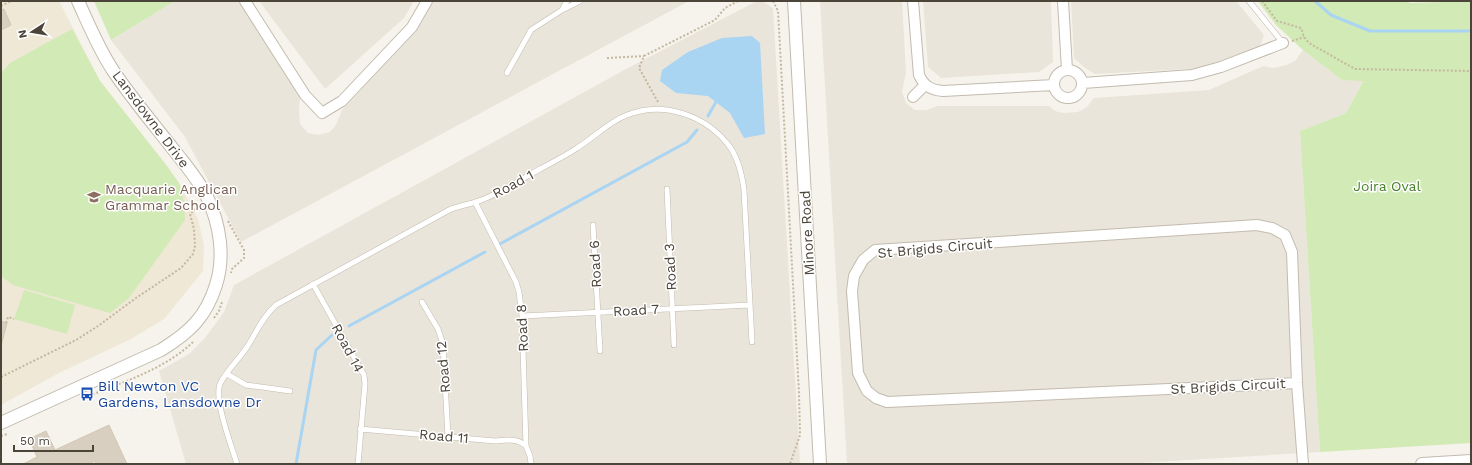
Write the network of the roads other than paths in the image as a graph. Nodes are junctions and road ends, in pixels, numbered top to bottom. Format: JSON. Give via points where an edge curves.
{"nodes":[{"id":1,"x":78,"y":1,"type":"edge"},
{"id":2,"x":245,"y":1,"type":"edge"},
{"id":3,"x":427,"y":1,"type":"edge"},
{"id":4,"x":567,"y":1,"type":"edge"},
{"id":5,"x":580,"y":1,"type":"edge"},
{"id":6,"x":794,"y":1,"type":"edge"},
{"id":7,"x":913,"y":1,"type":"edge"},
{"id":8,"x":1063,"y":1,"type":"edge"},
{"id":9,"x":1249,"y":1,"type":"edge"},
{"id":10,"x":562,"y":10,"type":"junction"},
{"id":11,"x":1283,"y":43,"type":"joint"},
{"id":12,"x":1067,"y":70,"type":"junction"},
{"id":13,"x":507,"y":73,"type":"dead end"},
{"id":14,"x":1083,"y":83,"type":"junction"},
{"id":15,"x":1054,"y":84,"type":"junction"},
{"id":16,"x":925,"y":85,"type":"junction"},
{"id":17,"x":913,"y":97,"type":"dead end"},
{"id":18,"x":667,"y":189,"type":"dead end"},
{"id":19,"x":475,"y":202,"type":"junction"},
{"id":20,"x":593,"y":225,"type":"dead end"},
{"id":21,"x":313,"y":284,"type":"junction"},
{"id":22,"x":422,"y":302,"type":"dead end"},
{"id":23,"x":750,"y":305,"type":"junction"},
{"id":24,"x":672,"y":309,"type":"junction"},
{"id":25,"x":598,"y":312,"type":"junction"},
{"id":26,"x":522,"y":316,"type":"junction"},
{"id":27,"x":752,"y":342,"type":"dead end"},
{"id":28,"x":674,"y":345,"type":"dead end"},
{"id":29,"x":600,"y":351,"type":"dead end"},
{"id":30,"x":227,"y":374,"type":"junction"},
{"id":31,"x":1297,"y":382,"type":"junction"},
{"id":32,"x":290,"y":391,"type":"dead end"},
{"id":33,"x":1,"y":423,"type":"edge"},
{"id":34,"x":360,"y":429,"type":"junction"},
{"id":35,"x":448,"y":437,"type":"junction"},
{"id":36,"x":526,"y":446,"type":"junction"},
{"id":37,"x":1471,"y":461,"type":"edge"},
{"id":38,"x":238,"y":464,"type":"edge"},
{"id":39,"x":358,"y":464,"type":"edge"},
{"id":40,"x":531,"y":464,"type":"edge"},
{"id":41,"x":820,"y":464,"type":"edge"},
{"id":42,"x":1303,"y":464,"type":"edge"},
{"id":43,"x":1422,"y":464,"type":"edge"}],
"edges":[{"from":1,"to":33,"type":"street","name":"Lansdowne Drive","via":[[114,72],[188,167],[208,198],[220,238],[218,278],[205,312],[193,327],[178,339],[161,350]]},
{"from":2,"to":3,"type":"street","via":[[305,95],[322,113],[342,101],[412,27]]},
{"from":4,"to":10,"type":"lane"},
{"from":5,"to":10,"type":"lane"},
{"from":6,"to":41,"type":"street","name":"Minore Road"},
{"from":7,"to":16,"type":"street","via":[[918,69]]},
{"from":8,"to":12,"type":"street"},
{"from":9,"to":11,"type":"lane"},
{"from":10,"to":13,"type":"lane","via":[[531,30]]},
{"from":11,"to":14,"type":"street","via":[[1221,67],[1192,75]]},
{"from":12,"to":14,"type":"street","via":[[1078,73]]},
{"from":12,"to":15,"type":"street","via":[[1056,76]]},
{"from":14,"to":15,"type":"street","via":[[1080,92],[1069,98],[1061,96]]},
{"from":15,"to":16,"type":"street","via":[[943,91]]},
{"from":16,"to":17,"type":"street"},
{"from":18,"to":24,"type":"lane","name":"Road 3"},
{"from":19,"to":21,"type":"lane","name":"Road 1","via":[[449,210]]},
{"from":19,"to":23,"type":"lane","name":"Road 1","via":[[495,194],[577,148],[628,114],[661,109],[693,116],[707,125],[730,147],[742,174]]},
{"from":19,"to":26,"type":"lane","name":"Road 8","via":[[516,282]]},
{"from":20,"to":25,"type":"lane","name":"Road 6"},
{"from":21,"to":30,"type":"lane","name":"Road 1","via":[[282,300],[270,310],[241,357]]},
{"from":21,"to":34,"type":"lane","name":"Road 14","via":[[364,375]]},
{"from":22,"to":35,"type":"lane","name":"Road 12","via":[[444,344]]},
{"from":23,"to":24,"type":"lane","name":"Road 7"},
{"from":23,"to":27,"type":"lane","name":"Road 1"},
{"from":24,"to":25,"type":"lane","name":"Road 7"},
{"from":24,"to":28,"type":"lane","name":"Road 3"},
{"from":25,"to":26,"type":"lane","name":"Road 7"},
{"from":25,"to":29,"type":"lane","name":"Road 6"},
{"from":26,"to":36,"type":"lane","name":"Road 8"},
{"from":30,"to":32,"type":"lane","via":[[246,385]]},
{"from":30,"to":38,"type":"lane","name":"Road 1","via":[[219,386],[218,397]]},
{"from":31,"to":31,"type":"street","name":"St Brigids Circuit","via":[[1292,252],[1285,235],[1272,228],[1257,225],[875,250],[863,260],[854,276],[852,291],[858,373],[867,391],[887,402]]},
{"from":31,"to":42,"type":"street","name":"St Brigids Circuit"},
{"from":34,"to":35,"type":"lane","name":"Road 11"},
{"from":34,"to":39,"type":"lane","name":"Road 14"},
{"from":35,"to":36,"type":"lane","name":"Road 11","via":[[514,440]]},
{"from":36,"to":40,"type":"lane","name":"Road 8"},
{"from":37,"to":43,"type":"street"}]}
